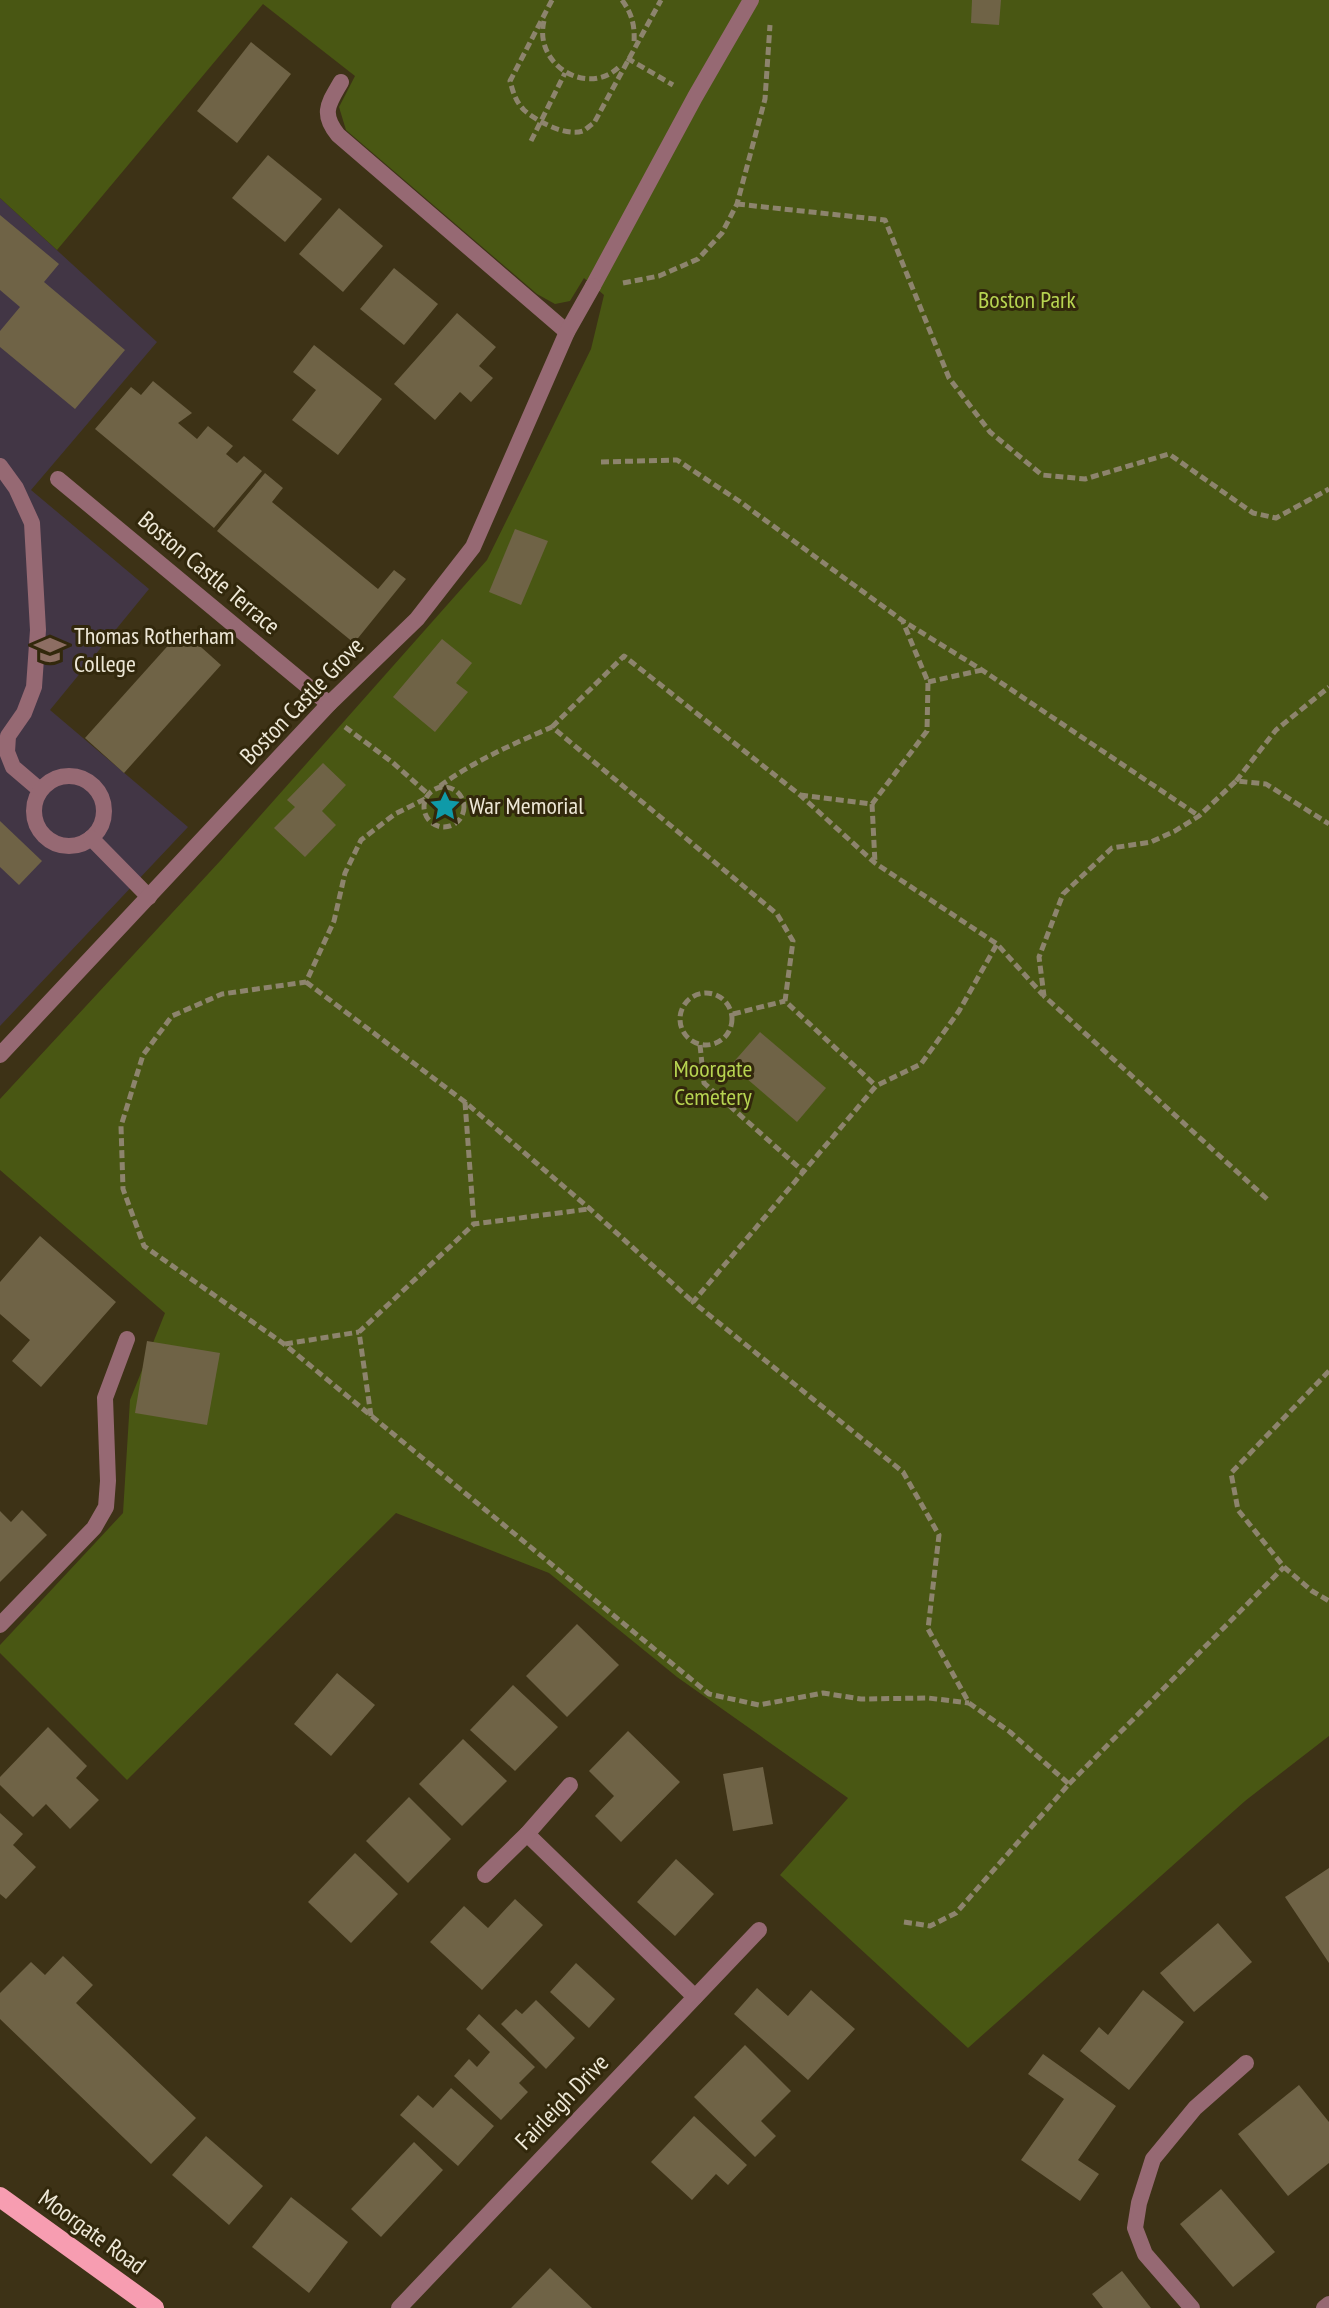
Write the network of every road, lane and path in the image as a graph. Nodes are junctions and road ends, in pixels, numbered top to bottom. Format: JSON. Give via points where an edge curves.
{"nodes":[{"id":1,"x":554,"y":0,"type":"edge"},
{"id":2,"x":622,"y":0,"type":"edge"},
{"id":3,"x":661,"y":0,"type":"edge"},
{"id":4,"x":751,"y":0,"type":"edge"},
{"id":5,"x":546,"y":13,"type":"junction"},
{"id":6,"x":771,"y":14,"type":"dead end"},
{"id":7,"x":627,"y":58,"type":"junction"},
{"id":8,"x":565,"y":73,"type":"junction"},
{"id":9,"x":341,"y":82,"type":"dead end"},
{"id":10,"x":695,"y":97,"type":"junction"},
{"id":11,"x":540,"y":119,"type":"junction"},
{"id":12,"x":531,"y":141,"type":"dead end"},
{"id":13,"x":737,"y":204,"type":"junction"},
{"id":14,"x":593,"y":286,"type":"junction"},
{"id":15,"x":567,"y":332,"type":"junction"},
{"id":16,"x":601,"y":462,"type":"dead end"},
{"id":17,"x":0,"y":466,"type":"edge"},
{"id":18,"x":58,"y":479,"type":"dead end"},
{"id":19,"x":1329,"y":489,"type":"edge"},
{"id":20,"x":903,"y":621,"type":"junction"},
{"id":21,"x":982,"y":670,"type":"junction"},
{"id":22,"x":928,"y":682,"type":"junction"},
{"id":23,"x":1329,"y":687,"type":"edge"},
{"id":24,"x":327,"y":708,"type":"junction"},
{"id":25,"x":552,"y":727,"type":"junction"},
{"id":26,"x":1236,"y":781,"type":"junction"},
{"id":27,"x":440,"y":786,"type":"junction"},
{"id":28,"x":40,"y":790,"type":"junction"},
{"id":29,"x":800,"y":795,"type":"junction"},
{"id":30,"x":426,"y":797,"type":"junction"},
{"id":31,"x":872,"y":804,"type":"junction"},
{"id":32,"x":1199,"y":816,"type":"junction"},
{"id":33,"x":1329,"y":824,"type":"edge"},
{"id":34,"x":91,"y":838,"type":"junction"},
{"id":35,"x":875,"y":863,"type":"junction"},
{"id":36,"x":149,"y":897,"type":"junction"},
{"id":37,"x":997,"y":944,"type":"junction"},
{"id":38,"x":306,"y":982,"type":"junction"},
{"id":39,"x":1044,"y":996,"type":"junction"},
{"id":40,"x":785,"y":1001,"type":"junction"},
{"id":41,"x":733,"y":1014,"type":"junction"},
{"id":42,"x":700,"y":1045,"type":"junction"},
{"id":43,"x":0,"y":1055,"type":"edge"},
{"id":44,"x":876,"y":1086,"type":"junction"},
{"id":45,"x":465,"y":1102,"type":"junction"},
{"id":46,"x":804,"y":1172,"type":"junction"},
{"id":47,"x":1267,"y":1199,"type":"dead end"},
{"id":48,"x":590,"y":1209,"type":"junction"},
{"id":49,"x":474,"y":1224,"type":"junction"},
{"id":50,"x":693,"y":1302,"type":"junction"},
{"id":51,"x":359,"y":1332,"type":"junction"},
{"id":52,"x":127,"y":1339,"type":"dead end"},
{"id":53,"x":284,"y":1344,"type":"junction"},
{"id":54,"x":1329,"y":1371,"type":"edge"},
{"id":55,"x":372,"y":1417,"type":"junction"},
{"id":56,"x":1284,"y":1567,"type":"junction"},
{"id":57,"x":1329,"y":1601,"type":"edge"},
{"id":58,"x":0,"y":1625,"type":"edge"},
{"id":59,"x":969,"y":1703,"type":"junction"},
{"id":60,"x":1069,"y":1784,"type":"junction"},
{"id":61,"x":570,"y":1785,"type":"dead end"},
{"id":62,"x":527,"y":1834,"type":"junction"},
{"id":63,"x":485,"y":1875,"type":"dead end"},
{"id":64,"x":904,"y":1922,"type":"dead end"},
{"id":65,"x":759,"y":1930,"type":"dead end"},
{"id":66,"x":695,"y":1997,"type":"junction"},
{"id":67,"x":1246,"y":2063,"type":"dead end"},
{"id":68,"x":0,"y":2197,"type":"edge"},
{"id":69,"x":1329,"y":2304,"type":"edge"},
{"id":70,"x":154,"y":2308,"type":"edge"},
{"id":71,"x":399,"y":2308,"type":"edge"},
{"id":72,"x":1192,"y":2308,"type":"edge"},
{"id":73,"x":1324,"y":2308,"type":"edge"}],
"edges":[{"from":1,"to":5,"type":"path"},
{"from":2,"to":7,"type":"path","via":[[635,25]]},
{"from":3,"to":7,"type":"path"},
{"from":4,"to":10,"type":"street","name":"Boston Castle Grove"},
{"from":5,"to":8,"type":"path","via":[[543,43]]},
{"from":5,"to":11,"type":"path","via":[[510,81],[523,108]]},
{"from":6,"to":13,"type":"path","via":[[765,99]]},
{"from":7,"to":8,"type":"path","via":[[606,76],[585,79]]},
{"from":7,"to":10,"type":"path"},
{"from":7,"to":11,"type":"path","via":[[594,123],[584,131],[556,128]]},
{"from":8,"to":11,"type":"path"},
{"from":9,"to":15,"type":"street","via":[[327,107],[338,135]]},
{"from":10,"to":14,"type":"street","name":"Boston Castle Grove"},
{"from":11,"to":12,"type":"path"},
{"from":13,"to":14,"type":"path","via":[[722,233],[698,259],[636,282]]},
{"from":13,"to":19,"type":"path","via":[[885,220],[949,378],[990,432],[1042,475],[1085,479],[1169,454],[1253,513],[1276,518]]},
{"from":14,"to":15,"type":"street","name":"Boston Castle Grove"},
{"from":15,"to":24,"type":"street","name":"Boston Castle Grove","via":[[473,547],[417,619]]},
{"from":16,"to":20,"type":"path","via":[[677,460]]},
{"from":17,"to":28,"type":"street","via":[[32,523],[38,630],[34,687],[8,736],[7,752],[13,767]]},
{"from":18,"to":24,"type":"street","name":"Boston Castle Terrace"},
{"from":20,"to":21,"type":"path"},
{"from":20,"to":22,"type":"path"},
{"from":21,"to":22,"type":"path"},
{"from":21,"to":32,"type":"path"},
{"from":22,"to":31,"type":"path","via":[[927,731]]},
{"from":23,"to":26,"type":"path","via":[[1276,730]]},
{"from":24,"to":30,"type":"path"},
{"from":24,"to":36,"type":"street","name":"Boston Castle Grove"},
{"from":25,"to":27,"type":"path","via":[[498,750]]},
{"from":25,"to":29,"type":"path","via":[[624,656]]},
{"from":25,"to":40,"type":"path","via":[[777,914],[793,941]]},
{"from":26,"to":32,"type":"path"},
{"from":26,"to":33,"type":"path","via":[[1266,784]]},
{"from":27,"to":30,"type":"path"},
{"from":27,"to":30,"type":"path","via":[[457,790],[465,803],[458,823],[445,828],[432,823],[425,814]]},
{"from":28,"to":34,"type":"street","via":[[34,812],[49,840],[70,846]]},
{"from":28,"to":34,"type":"street","via":[[58,777],[93,784],[104,805],[104,818]]},
{"from":29,"to":31,"type":"path"},
{"from":29,"to":35,"type":"path"},
{"from":30,"to":38,"type":"path","via":[[361,840],[345,873],[334,921]]},
{"from":31,"to":35,"type":"path"},
{"from":32,"to":39,"type":"path","via":[[1151,842],[1112,848],[1063,894],[1039,957]]},
{"from":34,"to":36,"type":"street"},
{"from":35,"to":37,"type":"path"},
{"from":36,"to":43,"type":"street","name":"Boston Castle Grove"},
{"from":37,"to":39,"type":"path"},
{"from":37,"to":44,"type":"path","via":[[921,1064]]},
{"from":38,"to":45,"type":"path"},
{"from":38,"to":53,"type":"path","via":[[222,994],[172,1016],[143,1055],[121,1126],[123,1189],[144,1246]]},
{"from":39,"to":47,"type":"path"},
{"from":40,"to":41,"type":"path"},
{"from":40,"to":44,"type":"path"},
{"from":41,"to":42,"type":"path","via":[[722,1039]]},
{"from":41,"to":42,"type":"path","via":[[715,994],[694,995],[680,1018],[685,1033]]},
{"from":42,"to":46,"type":"path","via":[[704,1083]]},
{"from":44,"to":46,"type":"path"},
{"from":45,"to":48,"type":"path"},
{"from":45,"to":49,"type":"path"},
{"from":46,"to":50,"type":"path"},
{"from":48,"to":49,"type":"path"},
{"from":48,"to":50,"type":"path"},
{"from":49,"to":51,"type":"path"},
{"from":50,"to":59,"type":"path","via":[[903,1472],[939,1535],[928,1629]]},
{"from":51,"to":53,"type":"path"},
{"from":51,"to":55,"type":"path"},
{"from":52,"to":58,"type":"street","via":[[105,1398],[106,1507],[94,1528]]},
{"from":53,"to":55,"type":"path"},
{"from":54,"to":56,"type":"path","via":[[1231,1473],[1238,1510]]},
{"from":55,"to":59,"type":"path","via":[[709,1694],[759,1705],[823,1693]]},
{"from":56,"to":57,"type":"path"},
{"from":56,"to":60,"type":"path"},
{"from":59,"to":60,"type":"path"},
{"from":60,"to":64,"type":"path","via":[[956,1913],[930,1926]]},
{"from":61,"to":62,"type":"street"},
{"from":62,"to":63,"type":"street"},
{"from":62,"to":66,"type":"street"},
{"from":65,"to":66,"type":"street","name":"Fairleigh Drive"},
{"from":66,"to":71,"type":"street","name":"Fairleigh Drive"},
{"from":67,"to":72,"type":"street","via":[[1195,2108],[1153,2159],[1139,2203],[1135,2228],[1145,2254]]},
{"from":68,"to":70,"type":"main road","name":"Moorgate Road"},
{"from":69,"to":73,"type":"street"}]}
